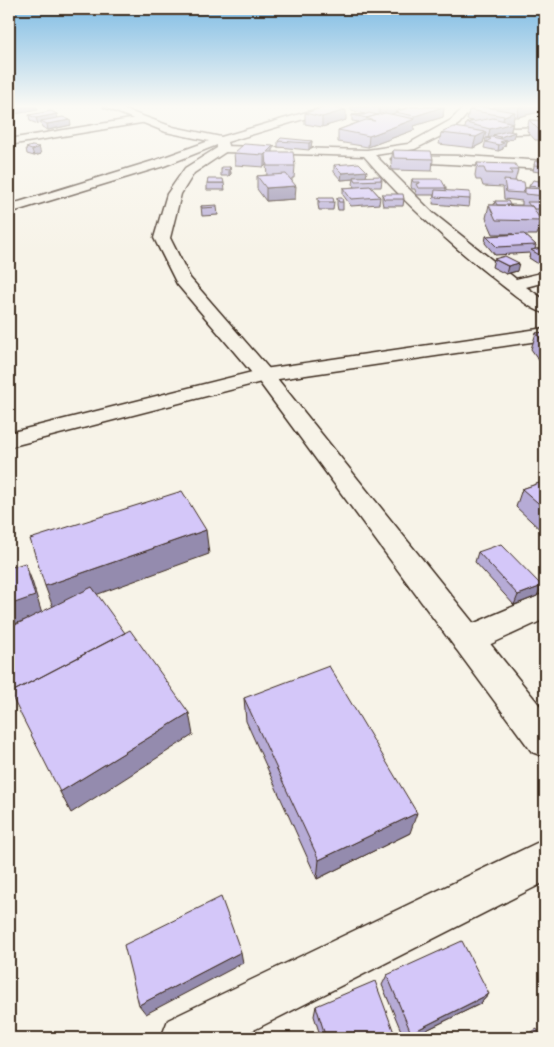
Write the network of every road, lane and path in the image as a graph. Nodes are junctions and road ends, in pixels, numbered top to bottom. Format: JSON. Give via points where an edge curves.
{"nodes":[{"id":1,"x":185,"y":156,"type":"edge"},
{"id":2,"x":208,"y":156,"type":"edge"},
{"id":3,"x":369,"y":156,"type":"joint"},
{"id":4,"x":545,"y":165,"type":"edge"},
{"id":5,"x":9,"y":209,"type":"edge"},
{"id":6,"x":545,"y":278,"type":"edge"},
{"id":7,"x":513,"y":285,"type":"junction"},
{"id":8,"x":545,"y":308,"type":"edge"},
{"id":9,"x":545,"y":334,"type":"edge"},
{"id":10,"x":264,"y":375,"type":"junction"},
{"id":11,"x":9,"y":440,"type":"edge"},
{"id":12,"x":545,"y":605,"type":"edge"},
{"id":13,"x":468,"y":640,"type":"junction"},
{"id":14,"x":545,"y":740,"type":"edge"},
{"id":15,"x":545,"y":860,"type":"edge"},
{"id":16,"x":186,"y":1038,"type":"edge"}],
"edges":[{"from":1,"to":5,"type":"street"},
{"from":2,"to":10,"type":"street","via":[[189,171],[174,194],[162,238],[183,280]]},
{"from":3,"to":4,"type":"street"},
{"from":3,"to":7,"type":"street","via":[[472,254]]},
{"from":6,"to":7,"type":"street"},
{"from":7,"to":8,"type":"street"},
{"from":9,"to":10,"type":"street"},
{"from":10,"to":11,"type":"street"},
{"from":10,"to":13,"type":"street"},
{"from":12,"to":13,"type":"street"},
{"from":13,"to":14,"type":"street"},
{"from":15,"to":16,"type":"street"}]}
